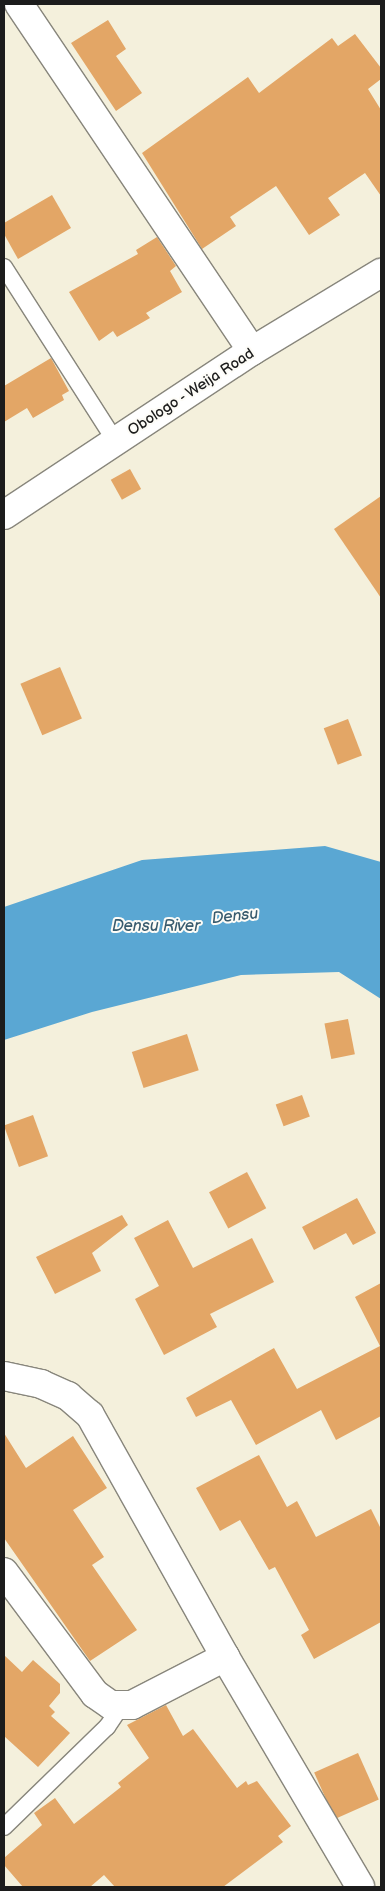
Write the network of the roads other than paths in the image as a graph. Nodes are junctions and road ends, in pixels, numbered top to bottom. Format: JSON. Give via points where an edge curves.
{"nodes":[{"id":1,"x":19,"y":4,"type":"edge"},
{"id":2,"x":4,"y":268,"type":"edge"},
{"id":3,"x":381,"y":273,"type":"edge"},
{"id":4,"x":252,"y":352,"type":"junction"},
{"id":5,"x":116,"y":442,"type":"junction"},
{"id":6,"x":4,"y":515,"type":"edge"},
{"id":7,"x":4,"y":1376,"type":"edge"},
{"id":8,"x":4,"y":1572,"type":"edge"},
{"id":9,"x":226,"y":1657,"type":"junction"},
{"id":10,"x":122,"y":1705,"type":"junction"},
{"id":11,"x":4,"y":1827,"type":"edge"},
{"id":12,"x":367,"y":1884,"type":"edge"}],
"edges":[{"from":1,"to":4,"type":"street"},
{"from":2,"to":5,"type":"lane"},
{"from":3,"to":4,"type":"street","name":"Obologo - Weija Road"},
{"from":4,"to":5,"type":"street","name":"Obologo - Weija Road"},
{"from":5,"to":6,"type":"street","name":"Obologo - Weija Road"},
{"from":7,"to":9,"type":"street","via":[[41,1384],[68,1396],[90,1415]]},
{"from":8,"to":10,"type":"street","via":[[95,1694],[111,1705]]},
{"from":9,"to":10,"type":"street","via":[[132,1705]]},
{"from":9,"to":12,"type":"street"},
{"from":10,"to":11,"type":"lane","via":[[107,1728]]}]}
